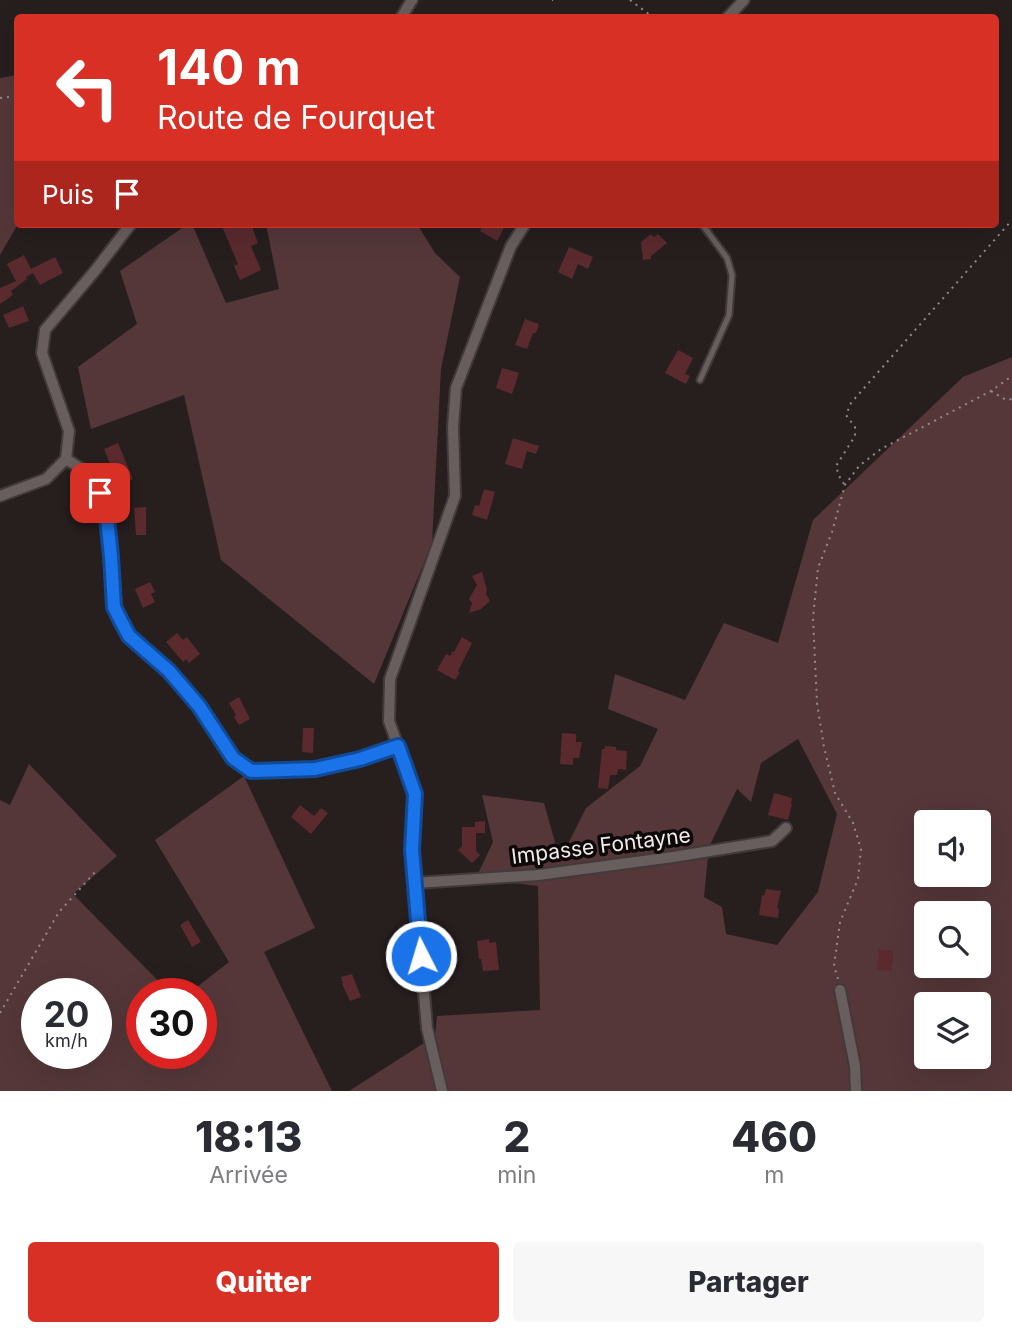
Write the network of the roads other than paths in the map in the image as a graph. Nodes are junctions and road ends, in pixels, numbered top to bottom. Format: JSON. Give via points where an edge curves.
{"nodes":[{"id":1,"x":744,"y":0,"type":"edge"},
{"id":2,"x":731,"y":14,"type":"edge"},
{"id":3,"x":128,"y":228,"type":"edge"},
{"id":4,"x":522,"y":228,"type":"edge"},
{"id":5,"x":705,"y":228,"type":"edge"},
{"id":6,"x":700,"y":380,"type":"dead end"},
{"id":7,"x":66,"y":459,"type":"junction"},
{"id":8,"x":0,"y":496,"type":"edge"},
{"id":9,"x":398,"y":746,"type":"junction"},
{"id":10,"x":786,"y":828,"type":"dead end"},
{"id":11,"x":415,"y":883,"type":"junction"},
{"id":12,"x":840,"y":990,"type":"road end"},
{"id":13,"x":442,"y":1091,"type":"edge"},
{"id":14,"x":856,"y":1091,"type":"edge"}],
"edges":[{"from":1,"to":2,"type":"street"},
{"from":3,"to":7,"type":"street","via":[[45,330],[42,353],[68,431]]},
{"from":4,"to":9,"type":"street","via":[[511,246],[456,388],[455,496],[390,679],[389,721]]},
{"from":5,"to":6,"type":"lane","via":[[727,258],[732,275],[729,315]]},
{"from":7,"to":8,"type":"street","via":[[46,479]]},
{"from":7,"to":9,"type":"street","via":[[94,477],[106,509],[114,607],[129,636],[169,671],[199,706],[233,758],[251,771],[315,769]]},
{"from":9,"to":11,"type":"street","via":[[415,794]]},
{"from":10,"to":11,"type":"street","name":"Impasse Fontayne","via":[[772,841],[673,857],[538,875]]},
{"from":11,"to":13,"type":"street","via":[[427,1028]]},
{"from":12,"to":14,"type":"street"}]}
